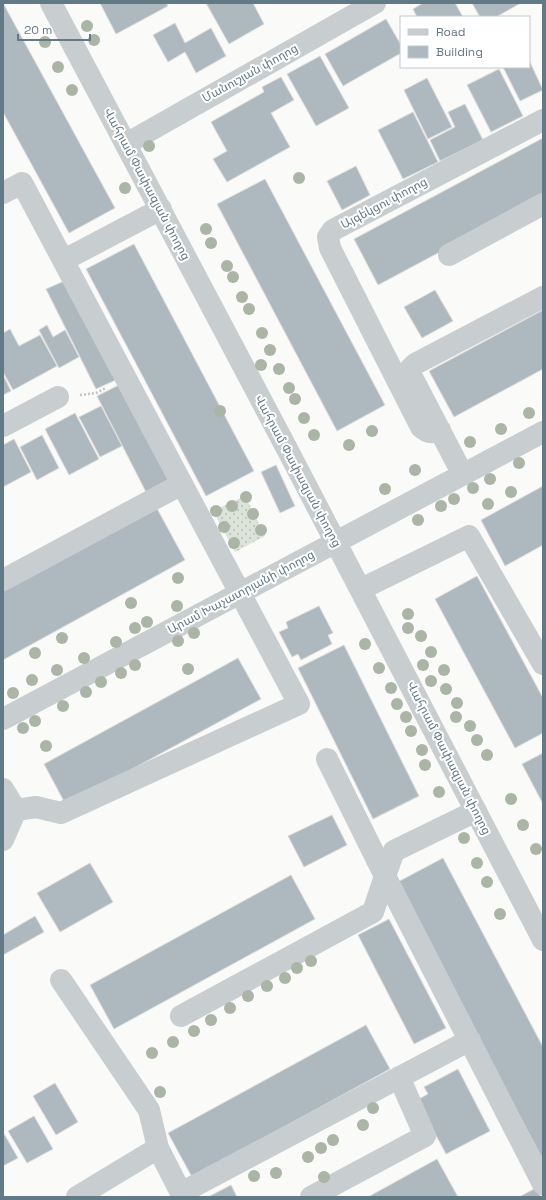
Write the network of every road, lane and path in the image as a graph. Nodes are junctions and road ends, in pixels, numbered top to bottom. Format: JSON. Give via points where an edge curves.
{"nodes":[{"id":1,"x":51,"y":3,"type":"edge"},
{"id":2,"x":375,"y":3,"type":"edge"},
{"id":3,"x":543,"y":120,"type":"edge"},
{"id":4,"x":126,"y":144,"type":"junction"},
{"id":5,"x":3,"y":193,"type":"edge"},
{"id":6,"x":543,"y":204,"type":"edge"},
{"id":7,"x":161,"y":209,"type":"junction"},
{"id":8,"x":449,"y":255,"type":"dead end"},
{"id":9,"x":64,"y":260,"type":"junction"},
{"id":10,"x":543,"y":297,"type":"edge"},
{"id":11,"x":127,"y":377,"type":"junction"},
{"id":12,"x":58,"y":397,"type":"joint"},
{"id":13,"x":3,"y":426,"type":"edge"},
{"id":14,"x":440,"y":430,"type":"junction"},
{"id":15,"x":543,"y":432,"type":"edge"},
{"id":16,"x":463,"y":475,"type":"junction"},
{"id":17,"x":182,"y":484,"type":"junction"},
{"id":18,"x":336,"y":542,"type":"junction"},
{"id":19,"x":3,"y":580,"type":"edge"},
{"id":20,"x":361,"y":589,"type":"junction"},
{"id":21,"x":239,"y":593,"type":"junction"},
{"id":22,"x":540,"y":652,"type":"edge"},
{"id":23,"x":3,"y":719,"type":"edge"},
{"id":24,"x":327,"y":759,"type":"dead end"},
{"id":25,"x":3,"y":789,"type":"edge"},
{"id":26,"x":16,"y":810,"type":"junction"},
{"id":27,"x":476,"y":811,"type":"junction"},
{"id":28,"x":3,"y":840,"type":"edge"},
{"id":29,"x":385,"y":876,"type":"junction"},
{"id":30,"x":543,"y":940,"type":"edge"},
{"id":31,"x":61,"y":980,"type":"dead end"},
{"id":32,"x":181,"y":1016,"type":"dead end"},
{"id":33,"x":470,"y":1040,"type":"junction"},
{"id":34,"x":399,"y":1077,"type":"junction"},
{"id":35,"x":158,"y":1148,"type":"junction"},
{"id":36,"x":543,"y":1184,"type":"edge"},
{"id":37,"x":182,"y":1195,"type":"edge"},
{"id":38,"x":77,"y":1197,"type":"edge"},
{"id":39,"x":311,"y":1197,"type":"edge"}],
"edges":[{"from":1,"to":4,"type":"street","name":"Վահրամ Փափազյան փողոց"},
{"from":2,"to":4,"type":"street","name":"Մանուշյան փողոց"},
{"from":3,"to":14,"type":"street","name":"Այգեկցու փողոց","via":[[333,230],[328,237],[330,248],[421,428],[433,433]]},
{"from":4,"to":7,"type":"street","name":"Վահրամ Փափազյան փողոց"},
{"from":5,"to":9,"type":"street","via":[[22,183]]},
{"from":6,"to":8,"type":"street"},
{"from":7,"to":9,"type":"street"},
{"from":7,"to":18,"type":"street","name":"Վահրամ Փափազյան փողոց"},
{"from":9,"to":11,"type":"street"},
{"from":10,"to":14,"type":"street","via":[[415,364],[410,369]]},
{"from":11,"to":12,"type":"path","via":[[96,393]]},
{"from":11,"to":17,"type":"street"},
{"from":12,"to":13,"type":"street"},
{"from":14,"to":16,"type":"street"},
{"from":15,"to":16,"type":"street","name":"Արամ Խաչատրյանի փողոց"},
{"from":16,"to":18,"type":"street","name":"Արամ Խաչատրյանի փողոց"},
{"from":17,"to":19,"type":"street"},
{"from":17,"to":21,"type":"street"},
{"from":18,"to":20,"type":"street","name":"Վահրամ Փափազյան փողոց"},
{"from":18,"to":21,"type":"street","name":"Արամ Խաչատրյանի փողոց"},
{"from":20,"to":22,"type":"street","via":[[469,536]]},
{"from":20,"to":27,"type":"street","name":"Վահրամ Փափազյան փողոց"},
{"from":21,"to":23,"type":"street","name":"Արամ Խաչատրյանի փողոց"},
{"from":21,"to":26,"type":"street","via":[[299,704],[61,813],[36,807]]},
{"from":24,"to":29,"type":"street"},
{"from":25,"to":26,"type":"street"},
{"from":26,"to":28,"type":"street"},
{"from":27,"to":29,"type":"street","via":[[394,852]]},
{"from":27,"to":30,"type":"street","name":"Վահրամ Փափազյան փողոց"},
{"from":29,"to":32,"type":"street","via":[[373,912]]},
{"from":29,"to":33,"type":"street"},
{"from":31,"to":35,"type":"street","via":[[149,1110]]},
{"from":33,"to":34,"type":"street"},
{"from":33,"to":36,"type":"street"},
{"from":34,"to":37,"type":"street"},
{"from":34,"to":39,"type":"street","via":[[425,1136]]},
{"from":35,"to":37,"type":"street"},
{"from":35,"to":38,"type":"street"}]}
